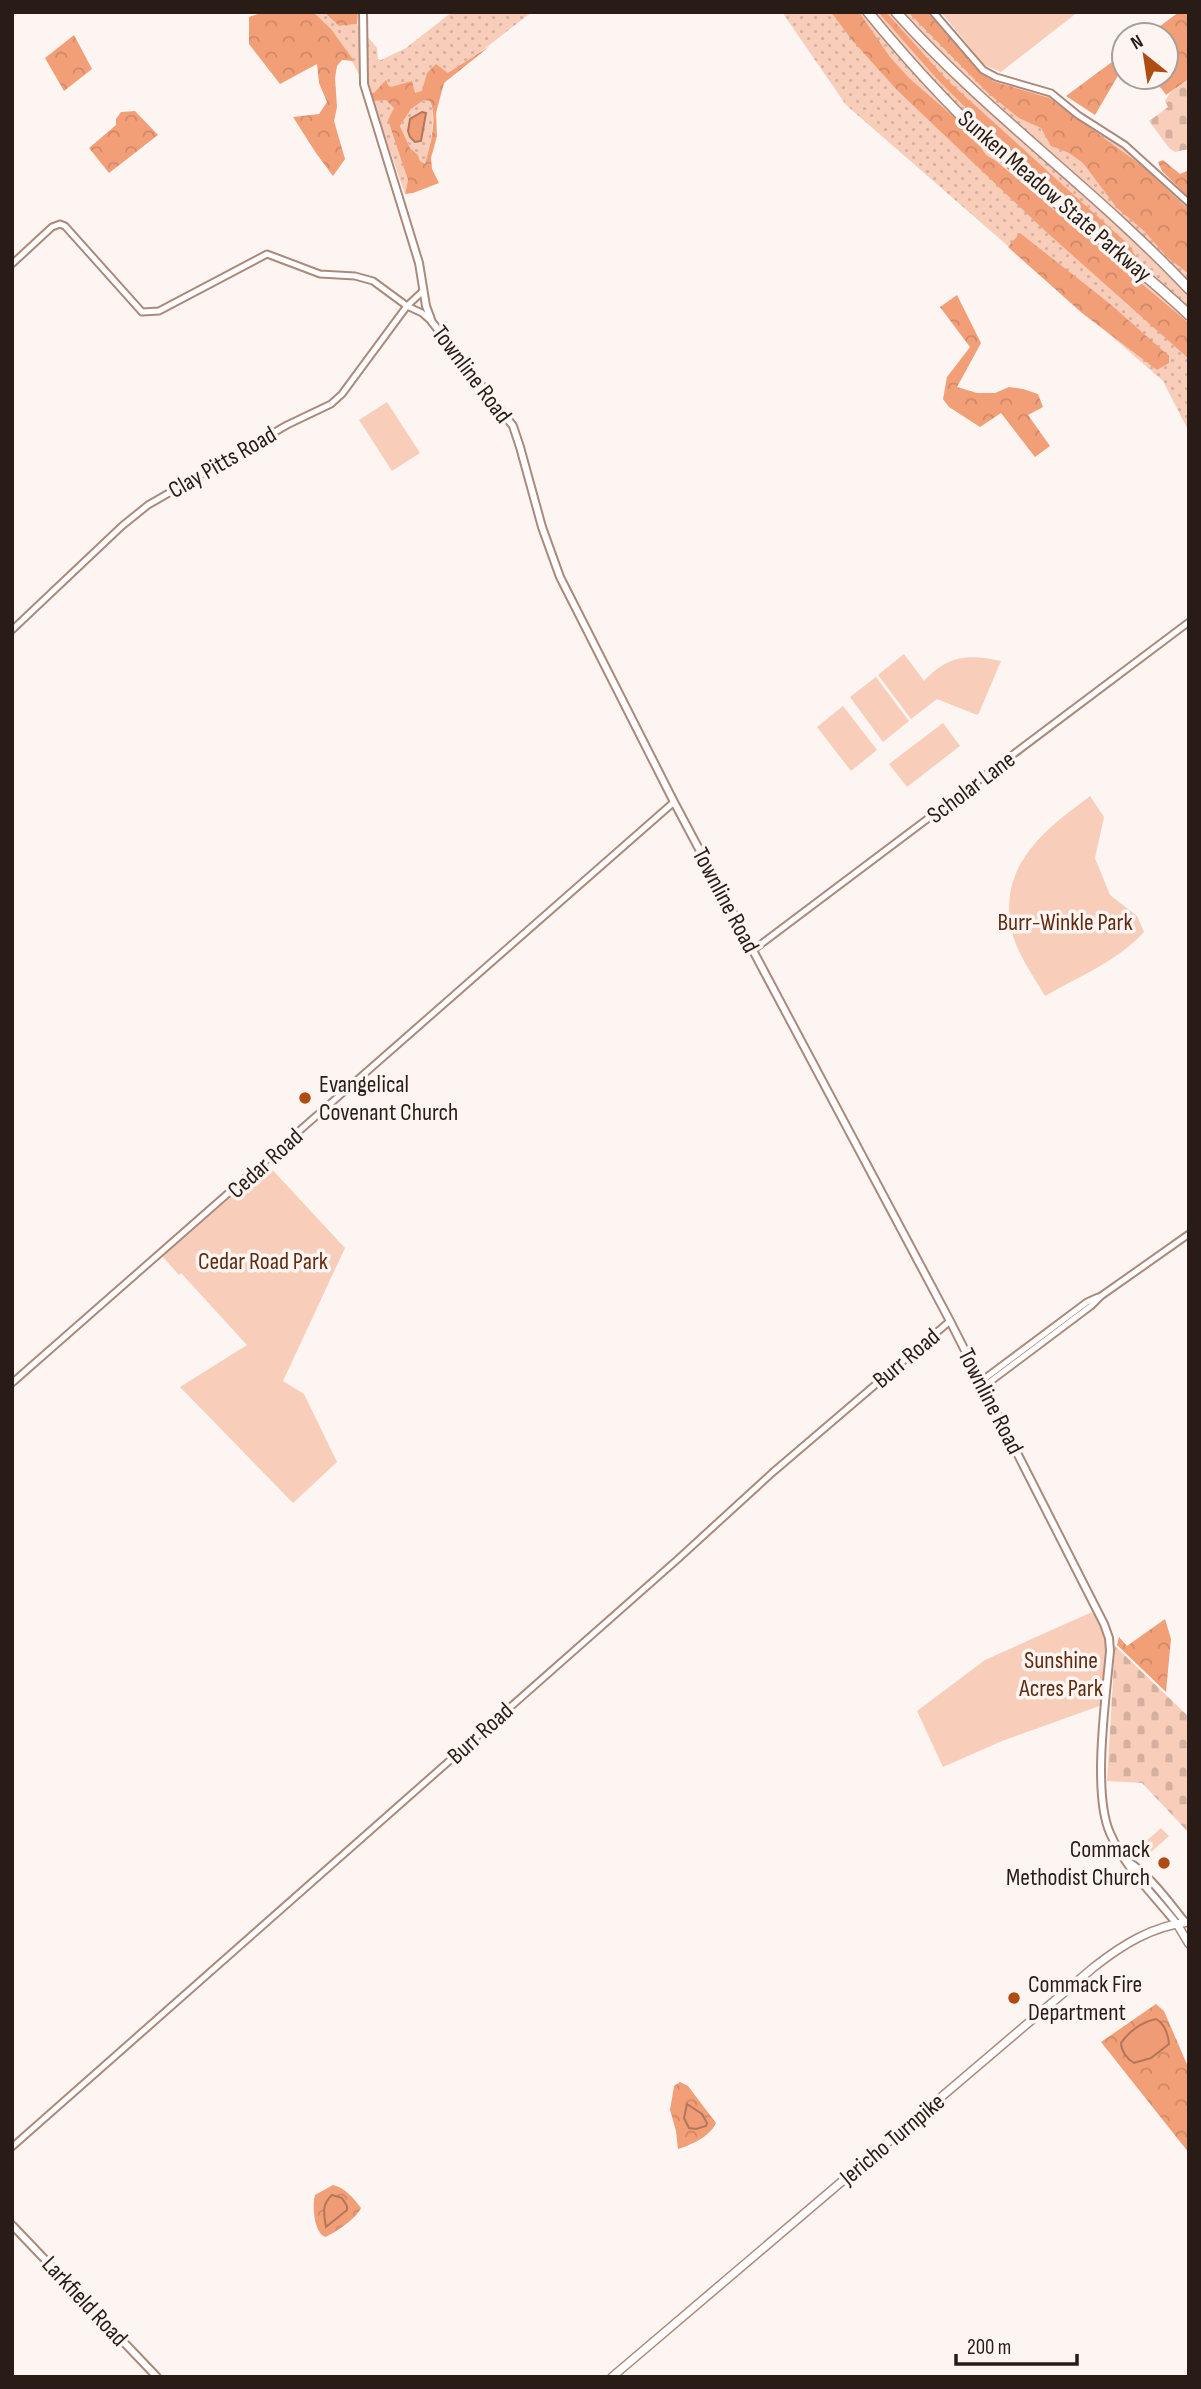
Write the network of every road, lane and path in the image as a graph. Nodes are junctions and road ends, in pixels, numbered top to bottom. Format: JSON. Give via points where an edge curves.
{"nodes":[{"id":1,"x":363,"y":12,"type":"edge"},
{"id":2,"x":868,"y":12,"type":"edge"},
{"id":3,"x":896,"y":12,"type":"edge"},
{"id":4,"x":933,"y":12,"type":"edge"},
{"id":5,"x":1189,"y":203,"type":"edge"},
{"id":6,"x":12,"y":264,"type":"edge"},
{"id":7,"x":1189,"y":289,"type":"edge"},
{"id":8,"x":423,"y":291,"type":"junction"},
{"id":9,"x":407,"y":306,"type":"junction"},
{"id":10,"x":1189,"y":315,"type":"edge"},
{"id":11,"x":432,"y":322,"type":"junction"},
{"id":12,"x":1189,"y":622,"type":"edge"},
{"id":13,"x":12,"y":630,"type":"edge"},
{"id":14,"x":674,"y":802,"type":"junction"},
{"id":15,"x":752,"y":951,"type":"junction"},
{"id":16,"x":1189,"y":1234,"type":"edge"},
{"id":17,"x":950,"y":1321,"type":"junction"},
{"id":18,"x":12,"y":1383,"type":"edge"},
{"id":19,"x":981,"y":1384,"type":"junction"},
{"id":20,"x":1185,"y":1922,"type":"edge"},
{"id":21,"x":1189,"y":1930,"type":"edge"},
{"id":22,"x":1189,"y":1944,"type":"edge"},
{"id":23,"x":12,"y":2147,"type":"edge"},
{"id":24,"x":12,"y":2225,"type":"edge"},
{"id":25,"x":157,"y":2377,"type":"edge"},
{"id":26,"x":612,"y":2377,"type":"edge"}],
"edges":[{"from":1,"to":8,"type":"main road","name":"Townline Road","via":[[363,84]]},
{"from":2,"to":10,"type":"highway","name":"Sunken Meadow State Parkway","via":[[964,118],[1025,176]]},
{"from":3,"to":7,"type":"highway","name":"Sunken Meadow State Parkway","via":[[985,103],[1112,213]]},
{"from":4,"to":5,"type":"street","via":[[983,70],[1051,93],[1125,145]]},
{"from":6,"to":9,"type":"street","via":[[60,224],[142,312],[159,311],[267,254],[320,274],[366,278]]},
{"from":8,"to":9,"type":"street","name":"Clay Pitts Road"},
{"from":8,"to":11,"type":"main road","name":"Townline Road"},
{"from":9,"to":11,"type":"street"},
{"from":9,"to":13,"type":"street","name":"Clay Pitts Road","via":[[331,404],[148,505]]},
{"from":11,"to":14,"type":"main road","name":"Townline Road","via":[[513,426],[560,577]]},
{"from":12,"to":15,"type":"street","name":"Scholar Lane"},
{"from":14,"to":15,"type":"main road","name":"Townline Road"},
{"from":14,"to":18,"type":"street","name":"Cedar Road"},
{"from":15,"to":17,"type":"main road","name":"Townline Road"},
{"from":16,"to":19,"type":"street"},
{"from":17,"to":19,"type":"main road","name":"Townline Road"},
{"from":17,"to":23,"type":"street","name":"Burr Road","via":[[772,1473]]},
{"from":19,"to":20,"type":"main road","name":"Townline Road","via":[[1109,1638],[1101,1780],[1106,1824],[1128,1862],[1154,1884]]},
{"from":20,"to":21,"type":"main road"},
{"from":20,"to":22,"type":"main road"},
{"from":20,"to":26,"type":"main road","name":"Jericho Turnpike","via":[[1132,1940],[1094,1967]]},
{"from":24,"to":25,"type":"main road","name":"Larkfield Road"}]}
